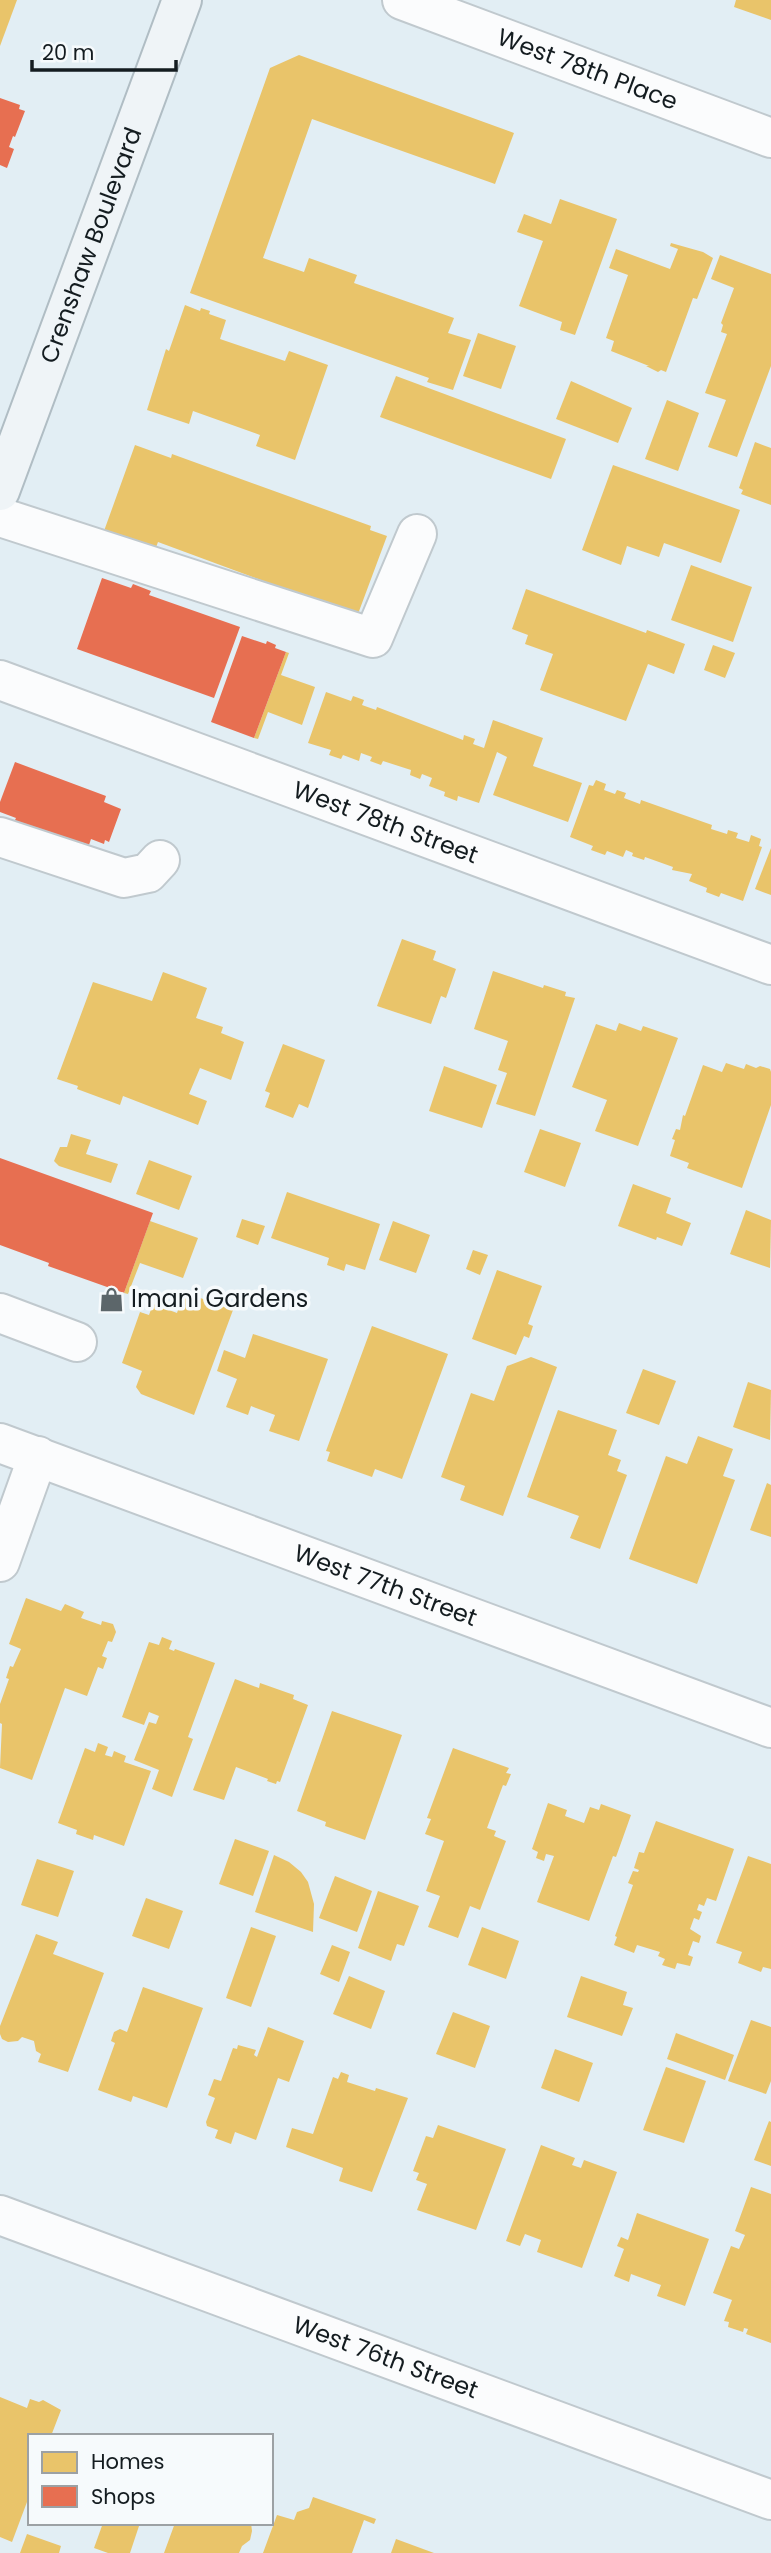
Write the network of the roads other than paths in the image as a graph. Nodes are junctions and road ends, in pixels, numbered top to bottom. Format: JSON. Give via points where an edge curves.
{"nodes":[{"id":1,"x":182,"y":0,"type":"edge"},
{"id":2,"x":402,"y":0,"type":"edge"},
{"id":3,"x":771,"y":138,"type":"edge"},
{"id":4,"x":0,"y":491,"type":"edge"},
{"id":5,"x":0,"y":517,"type":"edge"},
{"id":6,"x":417,"y":534,"type":"dead end"},
{"id":7,"x":0,"y":680,"type":"edge"},
{"id":8,"x":0,"y":837,"type":"edge"},
{"id":9,"x":160,"y":860,"type":"dead end"},
{"id":10,"x":771,"y":965,"type":"edge"},
{"id":11,"x":0,"y":1313,"type":"edge"},
{"id":12,"x":76,"y":1342,"type":"dead end"},
{"id":13,"x":0,"y":1443,"type":"edge"},
{"id":14,"x":38,"y":1456,"type":"junction"},
{"id":15,"x":0,"y":1562,"type":"edge"},
{"id":16,"x":771,"y":1728,"type":"edge"},
{"id":17,"x":0,"y":2215,"type":"edge"},
{"id":18,"x":771,"y":2500,"type":"edge"}],
"edges":[{"from":1,"to":4,"type":"main road","name":"Crenshaw Boulevard"},
{"from":2,"to":3,"type":"street","name":"West 78th Place"},
{"from":5,"to":6,"type":"street","via":[[373,638]]},
{"from":7,"to":10,"type":"street","name":"West 78th Street"},
{"from":8,"to":9,"type":"street","via":[[124,878],[148,873]]},
{"from":11,"to":12,"type":"street"},
{"from":13,"to":14,"type":"street","name":"West 77th Street"},
{"from":14,"to":15,"type":"street"},
{"from":14,"to":16,"type":"street","name":"West 77th Street"},
{"from":17,"to":18,"type":"street","name":"West 76th Street"}]}
